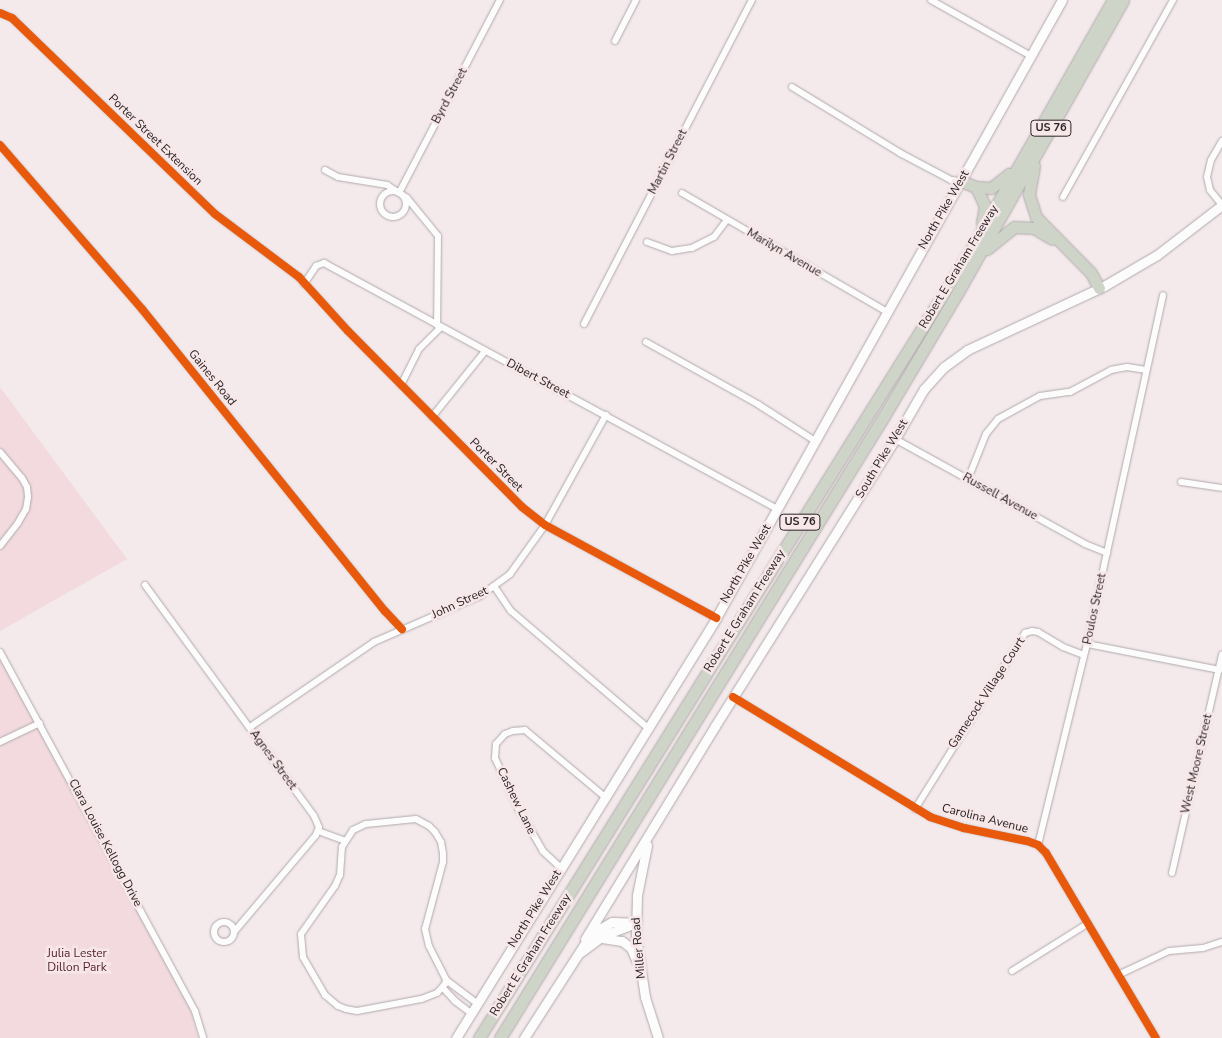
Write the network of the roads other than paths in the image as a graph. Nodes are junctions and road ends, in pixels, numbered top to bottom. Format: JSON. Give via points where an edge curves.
{"nodes":[{"id":1,"x":500,"y":0,"type":"edge"},
{"id":2,"x":636,"y":0,"type":"edge"},
{"id":3,"x":752,"y":0,"type":"edge"},
{"id":4,"x":931,"y":0,"type":"edge"},
{"id":5,"x":1062,"y":0,"type":"edge"},
{"id":6,"x":1113,"y":0,"type":"edge"},
{"id":7,"x":1123,"y":0,"type":"edge"},
{"id":8,"x":1173,"y":0,"type":"edge"},
{"id":9,"x":0,"y":13,"type":"edge"},
{"id":10,"x":615,"y":41,"type":"dead end"},
{"id":11,"x":1031,"y":56,"type":"junction"},
{"id":12,"x":792,"y":87,"type":"dead end"},
{"id":13,"x":1222,"y":141,"type":"edge"},
{"id":14,"x":0,"y":145,"type":"edge"},
{"id":15,"x":1035,"y":147,"type":"junction"},
{"id":16,"x":326,"y":170,"type":"dead end"},
{"id":17,"x":960,"y":181,"type":"junction"},
{"id":18,"x":976,"y":187,"type":"junction"},
{"id":19,"x":399,"y":192,"type":"junction"},
{"id":20,"x":682,"y":193,"type":"dead end"},
{"id":21,"x":1063,"y":198,"type":"dead end"},
{"id":22,"x":1222,"y":205,"type":"edge"},
{"id":23,"x":727,"y":220,"type":"junction"},
{"id":24,"x":647,"y":242,"type":"dead end"},
{"id":25,"x":975,"y":252,"type":"junction"},
{"id":26,"x":1076,"y":256,"type":"junction"},
{"id":27,"x":299,"y":277,"type":"joint"},
{"id":28,"x":304,"y":284,"type":"junction"},
{"id":29,"x":1098,"y":288,"type":"junction"},
{"id":30,"x":1163,"y":295,"type":"dead end"},
{"id":31,"x":887,"y":312,"type":"junction"},
{"id":32,"x":584,"y":324,"type":"dead end"},
{"id":33,"x":439,"y":326,"type":"junction"},
{"id":34,"x":646,"y":342,"type":"dead end"},
{"id":35,"x":485,"y":350,"type":"junction"},
{"id":36,"x":1145,"y":370,"type":"junction"},
{"id":37,"x":401,"y":385,"type":"junction"},
{"id":38,"x":606,"y":415,"type":"junction"},
{"id":39,"x":432,"y":416,"type":"junction"},
{"id":40,"x":895,"y":439,"type":"junction"},
{"id":41,"x":815,"y":442,"type":"junction"},
{"id":42,"x":0,"y":452,"type":"edge"},
{"id":43,"x":968,"y":479,"type":"junction"},
{"id":44,"x":1181,"y":482,"type":"dead end"},
{"id":45,"x":1222,"y":488,"type":"edge"},
{"id":46,"x":777,"y":509,"type":"junction"},
{"id":47,"x":545,"y":525,"type":"junction"},
{"id":48,"x":0,"y":546,"type":"edge"},
{"id":49,"x":1107,"y":553,"type":"junction"},
{"id":50,"x":145,"y":585,"type":"dead end"},
{"id":51,"x":494,"y":586,"type":"junction"},
{"id":52,"x":716,"y":618,"type":"junction"},
{"id":53,"x":402,"y":628,"type":"junction"},
{"id":54,"x":1087,"y":644,"type":"junction"},
{"id":55,"x":0,"y":652,"type":"edge"},
{"id":56,"x":1084,"y":655,"type":"junction"},
{"id":57,"x":1222,"y":655,"type":"edge"},
{"id":58,"x":1218,"y":670,"type":"junction"},
{"id":59,"x":733,"y":697,"type":"junction"},
{"id":60,"x":40,"y":723,"type":"junction"},
{"id":61,"x":250,"y":728,"type":"junction"},
{"id":62,"x":648,"y":728,"type":"junction"},
{"id":63,"x":0,"y":742,"type":"edge"},
{"id":64,"x":605,"y":797,"type":"junction"},
{"id":65,"x":914,"y":809,"type":"junction"},
{"id":66,"x":654,"y":828,"type":"junction"},
{"id":67,"x":318,"y":831,"type":"junction"},
{"id":68,"x":345,"y":841,"type":"junction"},
{"id":69,"x":1038,"y":845,"type":"junction"},
{"id":70,"x":561,"y":868,"type":"junction"},
{"id":71,"x":1172,"y":873,"type":"dead end"},
{"id":72,"x":636,"y":923,"type":"junction"},
{"id":73,"x":1087,"y":924,"type":"junction"},
{"id":74,"x":234,"y":932,"type":"dead end"},
{"id":75,"x":597,"y":939,"type":"junction"},
{"id":76,"x":586,"y":940,"type":"junction"},
{"id":77,"x":1222,"y":942,"type":"edge"},
{"id":78,"x":576,"y":957,"type":"junction"},
{"id":79,"x":640,"y":967,"type":"junction"},
{"id":80,"x":1012,"y":971,"type":"dead end"},
{"id":81,"x":1118,"y":975,"type":"junction"},
{"id":82,"x":446,"y":980,"type":"junction"},
{"id":83,"x":444,"y":988,"type":"junction"},
{"id":84,"x":477,"y":1003,"type":"junction"},
{"id":85,"x":471,"y":1013,"type":"junction"},
{"id":86,"x":203,"y":1038,"type":"edge"},
{"id":87,"x":456,"y":1038,"type":"edge"},
{"id":88,"x":479,"y":1038,"type":"edge"},
{"id":89,"x":500,"y":1038,"type":"edge"},
{"id":90,"x":524,"y":1038,"type":"edge"},
{"id":91,"x":658,"y":1038,"type":"edge"},
{"id":92,"x":1156,"y":1038,"type":"edge"}],
"edges":[{"from":1,"to":19,"type":"street","name":"Byrd Street"},
{"from":2,"to":10,"type":"street"},
{"from":3,"to":32,"type":"street","name":"Martin Street"},
{"from":4,"to":11,"type":"street"},
{"from":5,"to":11,"type":"main road","name":"North Pike West"},
{"from":6,"to":15,"type":"highway","name":"Robert E Graham Freeway","number":"US 76"},
{"from":7,"to":15,"type":"highway","name":"Robert E Graham Freeway","number":"US 76"},
{"from":8,"to":21,"type":"street"},
{"from":9,"to":27,"type":"street","name":"Porter Street Extension","via":[[12,18],[215,214]]},
{"from":11,"to":17,"type":"main road","name":"North Pike West"},
{"from":12,"to":17,"type":"street","via":[[900,153],[951,180]]},
{"from":13,"to":22,"type":"street","via":[[1211,160],[1207,177],[1210,190]]},
{"from":14,"to":53,"type":"street","name":"Gaines Road","via":[[142,309]]},
{"from":15,"to":18,"type":"highway","via":[[997,186]]},
{"from":15,"to":25,"type":"highway","name":"Robert E Graham Freeway","number":"US 76"},
{"from":15,"to":26,"type":"highway","via":[[1030,181],[1032,207],[1036,216]]},
{"from":16,"to":19,"type":"street","via":[[338,178],[387,185]]},
{"from":17,"to":18,"type":"highway"},
{"from":17,"to":31,"type":"main road","name":"North Pike West"},
{"from":18,"to":25,"type":"highway","via":[[985,212]]},
{"from":19,"to":19,"type":"street","via":[[388,192],[382,197],[380,208],[388,216],[399,216],[405,209],[406,200]]},
{"from":19,"to":33,"type":"street","via":[[438,236]]},
{"from":20,"to":23,"type":"street","name":"Marilyn Avenue"},
{"from":22,"to":29,"type":"main road","name":"South Pike West","via":[[1157,254]]},
{"from":23,"to":24,"type":"street","via":[[714,237],[692,248],[672,251]]},
{"from":23,"to":31,"type":"street","name":"Marilyn Avenue"},
{"from":25,"to":26,"type":"highway","via":[[1014,226],[1034,228]]},
{"from":25,"to":88,"type":"highway","name":"Robert E Graham Freeway","number":"US 76"},
{"from":25,"to":89,"type":"highway","name":"Robert E Graham Freeway","number":"US 76","via":[[818,525]]},
{"from":26,"to":29,"type":"highway","via":[[1091,273]]},
{"from":27,"to":28,"type":"street","name":"Porter Street"},
{"from":28,"to":33,"type":"street","name":"Dibert Street","via":[[316,266],[324,263]]},
{"from":28,"to":37,"type":"street","name":"Porter Street"},
{"from":29,"to":40,"type":"main road","name":"South Pike West","via":[[967,350],[944,366],[924,389]]},
{"from":30,"to":36,"type":"street","name":"Poulos Street"},
{"from":31,"to":41,"type":"main road","name":"North Pike West"},
{"from":33,"to":35,"type":"street","name":"Dibert Street"},
{"from":33,"to":37,"type":"street","via":[[419,350]]},
{"from":34,"to":41,"type":"street","via":[[759,405]]},
{"from":35,"to":38,"type":"street","name":"Dibert Street"},
{"from":35,"to":39,"type":"street"},
{"from":36,"to":43,"type":"street","via":[[1127,367],[1111,370],[1070,392],[1040,396],[998,419],[986,434]]},
{"from":36,"to":49,"type":"street","name":"Poulos Street"},
{"from":37,"to":39,"type":"street","name":"Porter Street"},
{"from":38,"to":46,"type":"street","name":"Dibert Street"},
{"from":38,"to":47,"type":"street","name":"John Street"},
{"from":39,"to":47,"type":"street","name":"Porter Street","via":[[522,507]]},
{"from":40,"to":43,"type":"street","name":"Russell Avenue"},
{"from":40,"to":59,"type":"main road","name":"South Pike West"},
{"from":41,"to":46,"type":"main road","name":"North Pike West"},
{"from":42,"to":48,"type":"street","via":[[22,478],[28,497],[26,510]]},
{"from":43,"to":49,"type":"street","name":"Russell Avenue"},
{"from":44,"to":45,"type":"street"},
{"from":46,"to":52,"type":"main road","name":"North Pike West"},
{"from":47,"to":51,"type":"street","name":"John Street","via":[[510,574]]},
{"from":47,"to":52,"type":"street","name":"Porter Street"},
{"from":49,"to":54,"type":"street","name":"Poulos Street"},
{"from":50,"to":61,"type":"street","name":"Agnes Street"},
{"from":51,"to":53,"type":"street","name":"John Street","via":[[465,603]]},
{"from":51,"to":62,"type":"street","via":[[512,611]]},
{"from":52,"to":62,"type":"main road","name":"North Pike West"},
{"from":53,"to":61,"type":"street","name":"John Street","via":[[341,662]]},
{"from":54,"to":56,"type":"street","name":"Poulos Street"},
{"from":54,"to":58,"type":"street"},
{"from":55,"to":60,"type":"street","name":"Clara Louise Kellogg Drive"},
{"from":56,"to":65,"type":"street","name":"Gamecock Village Court","via":[[1038,632],[1025,633]]},
{"from":56,"to":69,"type":"street","name":"Poulos Street"},
{"from":57,"to":58,"type":"street","name":"West Moore Street"},
{"from":58,"to":71,"type":"street","name":"West Moore Street"},
{"from":59,"to":65,"type":"street","name":"Carolina Avenue"},
{"from":59,"to":66,"type":"main road","name":"South Pike West"},
{"from":60,"to":63,"type":"street"},
{"from":60,"to":86,"type":"street","name":"Clara Louise Kellogg Drive","via":[[195,1011]]},
{"from":61,"to":67,"type":"street","name":"Agnes Street","via":[[314,816]]},
{"from":62,"to":64,"type":"main road","name":"North Pike West"},
{"from":64,"to":70,"type":"main road","name":"North Pike West"},
{"from":64,"to":70,"type":"street","name":"Cashew Lane","via":[[525,730],[505,734],[496,744],[496,758],[519,810],[542,851]]},
{"from":65,"to":69,"type":"street","name":"Carolina Avenue","via":[[944,823]]},
{"from":66,"to":72,"type":"main road","name":"Miller Road","via":[[642,862]]},
{"from":66,"to":76,"type":"main road"},
{"from":67,"to":68,"type":"street"},
{"from":67,"to":74,"type":"street"},
{"from":68,"to":82,"type":"street","via":[[358,827],[390,821],[416,819],[435,832],[443,862],[425,928],[429,946]]},
{"from":68,"to":83,"type":"street","via":[[335,886],[301,934],[303,957],[325,995],[338,1006],[357,1011],[421,999]]},
{"from":69,"to":73,"type":"street","name":"Carolina Avenue"},
{"from":70,"to":84,"type":"main road","name":"North Pike West"},
{"from":72,"to":75,"type":"main road"},
{"from":72,"to":76,"type":"main road","via":[[612,922],[595,930]]},
{"from":72,"to":79,"type":"main road","name":"Miller Road"},
{"from":73,"to":80,"type":"street"},
{"from":73,"to":81,"type":"street","name":"Carolina Avenue"},
{"from":75,"to":78,"type":"main road"},
{"from":75,"to":79,"type":"main road","via":[[614,938],[624,942]]},
{"from":76,"to":78,"type":"main road"},
{"from":77,"to":81,"type":"street","via":[[1204,948],[1169,952]]},
{"from":78,"to":90,"type":"main road"},
{"from":79,"to":91,"type":"main road","name":"Miller Road","via":[[645,997]]},
{"from":81,"to":92,"type":"street","name":"Carolina Avenue"},
{"from":82,"to":83,"type":"street"},
{"from":82,"to":84,"type":"street"},
{"from":83,"to":85,"type":"street"},
{"from":84,"to":85,"type":"main road","name":"North Pike West"},
{"from":85,"to":87,"type":"main road","name":"North Pike West"}]}
